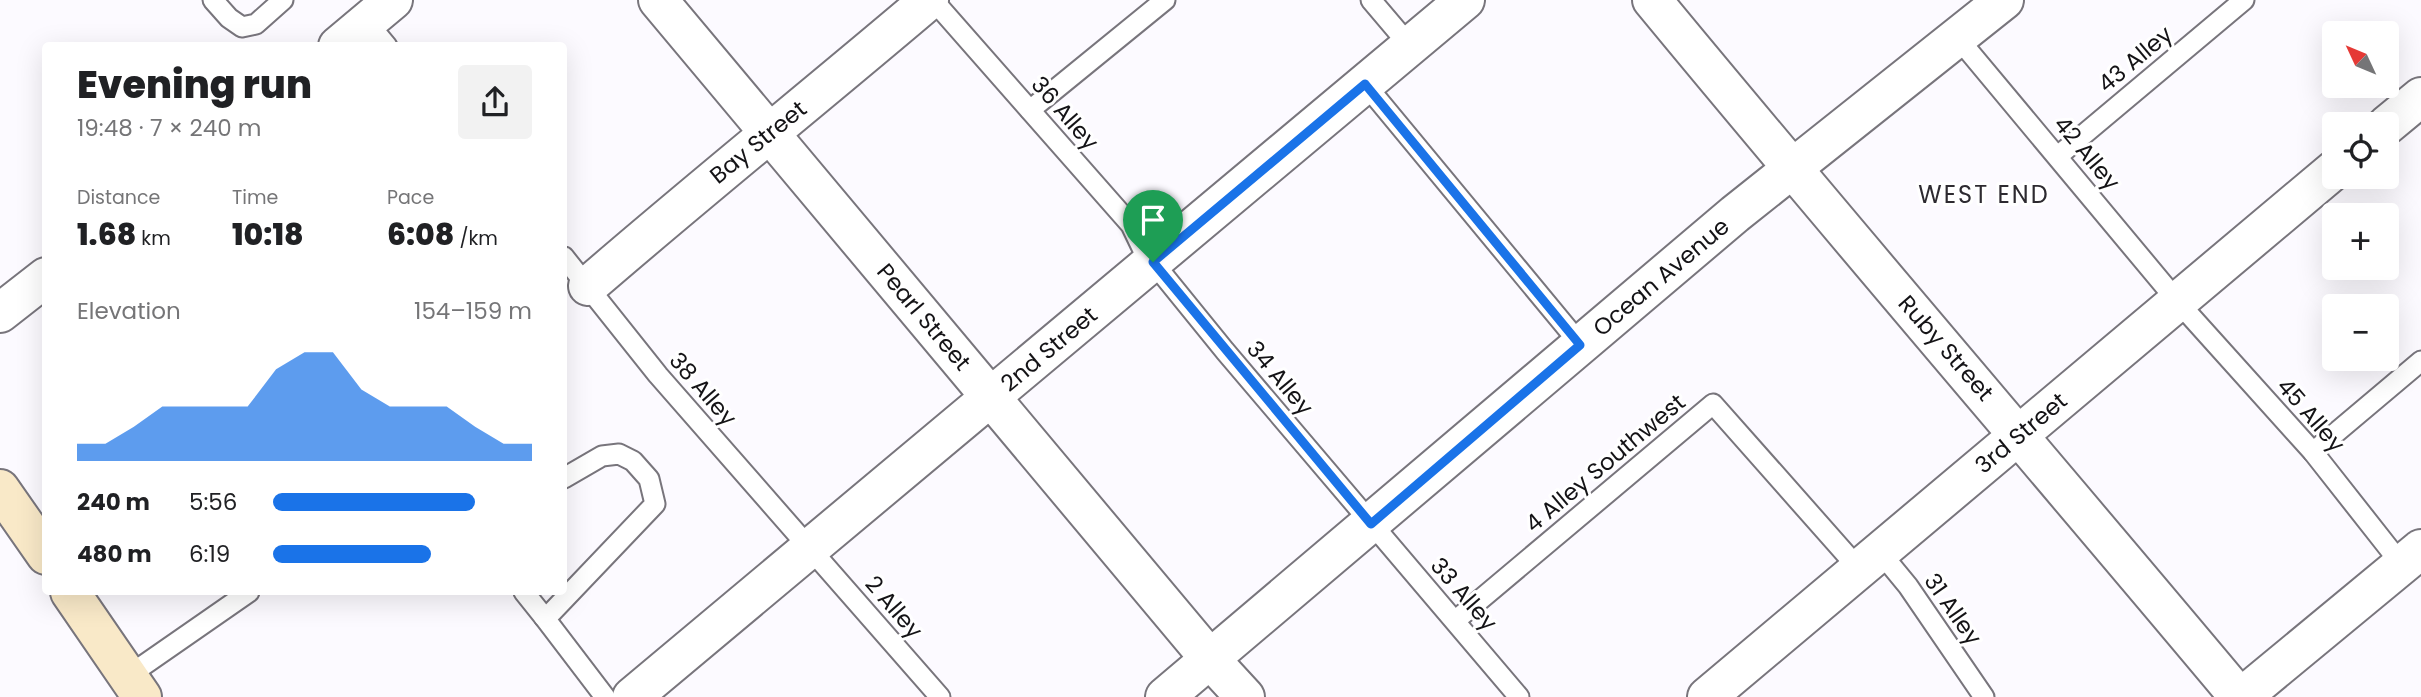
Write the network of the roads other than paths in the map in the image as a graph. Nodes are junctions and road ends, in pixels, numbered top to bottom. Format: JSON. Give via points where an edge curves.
{"nodes":[{"id":1,"x":213,"y":0,"type":"edge"},
{"id":2,"x":283,"y":0,"type":"edge"},
{"id":3,"x":658,"y":0,"type":"edge"},
{"id":4,"x":931,"y":0,"type":"edge"},
{"id":5,"x":1166,"y":0,"type":"edge"},
{"id":6,"x":1371,"y":0,"type":"edge"},
{"id":7,"x":1465,"y":0,"type":"edge"},
{"id":8,"x":1652,"y":0,"type":"edge"},
{"id":9,"x":2004,"y":0,"type":"edge"},
{"id":10,"x":2244,"y":0,"type":"edge"},
{"id":11,"x":382,"y":23,"type":"edge"},
{"id":12,"x":1957,"y":37,"type":"junction"},
{"id":13,"x":346,"y":42,"type":"edge"},
{"id":14,"x":1410,"y":46,"type":"junction"},
{"id":15,"x":1365,"y":84,"type":"junction"},
{"id":16,"x":2421,"y":97,"type":"edge"},
{"id":17,"x":1030,"y":110,"type":"junction"},
{"id":18,"x":2399,"y":115,"type":"edge"},
{"id":19,"x":770,"y":134,"type":"junction"},
{"id":20,"x":2058,"y":156,"type":"junction"},
{"id":21,"x":1792,"y":170,"type":"junction"},
{"id":22,"x":2322,"y":180,"type":"edge"},
{"id":23,"x":567,"y":261,"type":"edge"},
{"id":24,"x":1153,"y":262,"type":"junction"},
{"id":25,"x":42,"y":280,"type":"edge"},
{"id":26,"x":588,"y":286,"type":"junction"},
{"id":27,"x":2178,"y":302,"type":"junction"},
{"id":28,"x":0,"y":313,"type":"edge"},
{"id":29,"x":1580,"y":345,"type":"junction"},
{"id":30,"x":2421,"y":361,"type":"edge"},
{"id":31,"x":992,"y":397,"type":"junction"},
{"id":32,"x":2019,"y":434,"type":"junction"},
{"id":33,"x":2313,"y":452,"type":"junction"},
{"id":34,"x":567,"y":476,"type":"edge"},
{"id":35,"x":0,"y":489,"type":"edge"},
{"id":36,"x":1371,"y":524,"type":"junction"},
{"id":37,"x":811,"y":548,"type":"junction"},
{"id":38,"x":42,"y":549,"type":"edge"},
{"id":39,"x":2412,"y":557,"type":"edge"},
{"id":40,"x":1869,"y":561,"type":"junction"},
{"id":41,"x":72,"y":595,"type":"edge"},
{"id":42,"x":244,"y":595,"type":"edge"},
{"id":43,"x":526,"y":595,"type":"edge"},
{"id":44,"x":544,"y":617,"type":"junction"},
{"id":45,"x":1456,"y":620,"type":"junction"},
{"id":46,"x":1210,"y":659,"type":"junction"},
{"id":47,"x":135,"y":687,"type":"edge"},
{"id":48,"x":939,"y":696,"type":"edge"},
{"id":49,"x":605,"y":697,"type":"edge"},
{"id":50,"x":632,"y":697,"type":"edge"},
{"id":51,"x":1165,"y":697,"type":"edge"},
{"id":52,"x":1245,"y":697,"type":"edge"},
{"id":53,"x":1519,"y":697,"type":"edge"},
{"id":54,"x":1707,"y":697,"type":"edge"},
{"id":55,"x":1984,"y":697,"type":"edge"},
{"id":56,"x":2240,"y":697,"type":"edge"}],
"edges":[{"from":1,"to":2,"type":"lane","via":[[242,27],[256,24]]},
{"from":3,"to":19,"type":"street","name":"Pearl Street"},
{"from":4,"to":17,"type":"lane","name":"36 Alley"},
{"from":4,"to":19,"type":"street","name":"Bay Street"},
{"from":5,"to":17,"type":"lane"},
{"from":6,"to":14,"type":"lane"},
{"from":7,"to":14,"type":"street","name":"2nd Street"},
{"from":8,"to":21,"type":"street","name":"Ruby Street"},
{"from":9,"to":12,"type":"street","name":"Ocean Avenue"},
{"from":10,"to":20,"type":"lane","name":"43 Alley"},
{"from":11,"to":13,"type":"street"},
{"from":12,"to":20,"type":"lane","name":"42 Alley"},
{"from":12,"to":21,"type":"street","name":"Ocean Avenue"},
{"from":14,"to":15,"type":"street","name":"2nd Street"},
{"from":15,"to":24,"type":"street","name":"2nd Street"},
{"from":15,"to":29,"type":"lane"},
{"from":16,"to":18,"type":"street"},
{"from":17,"to":24,"type":"lane","name":"36 Alley","via":[[1131,225]]},
{"from":19,"to":26,"type":"street","name":"Bay Street"},
{"from":19,"to":31,"type":"street","name":"Pearl Street"},
{"from":20,"to":27,"type":"lane","name":"42 Alley"},
{"from":21,"to":29,"type":"street","name":"Ocean Avenue"},
{"from":21,"to":32,"type":"street","name":"Ruby Street"},
{"from":22,"to":27,"type":"street","name":"3rd Street"},
{"from":23,"to":26,"type":"lane","name":"38 Alley"},
{"from":24,"to":31,"type":"street","name":"2nd Street"},
{"from":24,"to":36,"type":"lane","name":"34 Alley"},
{"from":25,"to":28,"type":"street"},
{"from":26,"to":37,"type":"lane","name":"38 Alley","via":[[658,375]]},
{"from":27,"to":32,"type":"street","name":"3rd Street"},
{"from":27,"to":33,"type":"lane","name":"45 Alley"},
{"from":29,"to":36,"type":"street","name":"Ocean Avenue"},
{"from":30,"to":33,"type":"lane"},
{"from":31,"to":37,"type":"street","name":"2nd Street"},
{"from":31,"to":46,"type":"street","name":"Pearl Street"},
{"from":32,"to":40,"type":"street","name":"3rd Street"},
{"from":32,"to":56,"type":"street","name":"Ruby Street"},
{"from":33,"to":39,"type":"lane","name":"45 Alley"},
{"from":34,"to":44,"type":"lane","via":[[602,456],[619,454],[633,461],[649,480],[655,504]]},
{"from":35,"to":38,"type":"main road"},
{"from":36,"to":45,"type":"lane","name":"33 Alley"},
{"from":36,"to":46,"type":"street","name":"Ocean Avenue"},
{"from":37,"to":48,"type":"lane","name":"2 Alley"},
{"from":37,"to":50,"type":"street","name":"2nd Street"},
{"from":39,"to":56,"type":"street"},
{"from":40,"to":45,"type":"lane","name":"4 Alley Southwest","via":[[1713,404]]},
{"from":40,"to":54,"type":"street","name":"3rd Street"},
{"from":40,"to":55,"type":"lane","name":"31 Alley","via":[[1908,586]]},
{"from":41,"to":47,"type":"main road"},
{"from":42,"to":47,"type":"lane"},
{"from":43,"to":44,"type":"lane"},
{"from":44,"to":49,"type":"lane"},
{"from":45,"to":53,"type":"lane","name":"33 Alley"},
{"from":46,"to":51,"type":"street","name":"Ocean Avenue"},
{"from":46,"to":52,"type":"street","name":"Pearl Street"}]}
